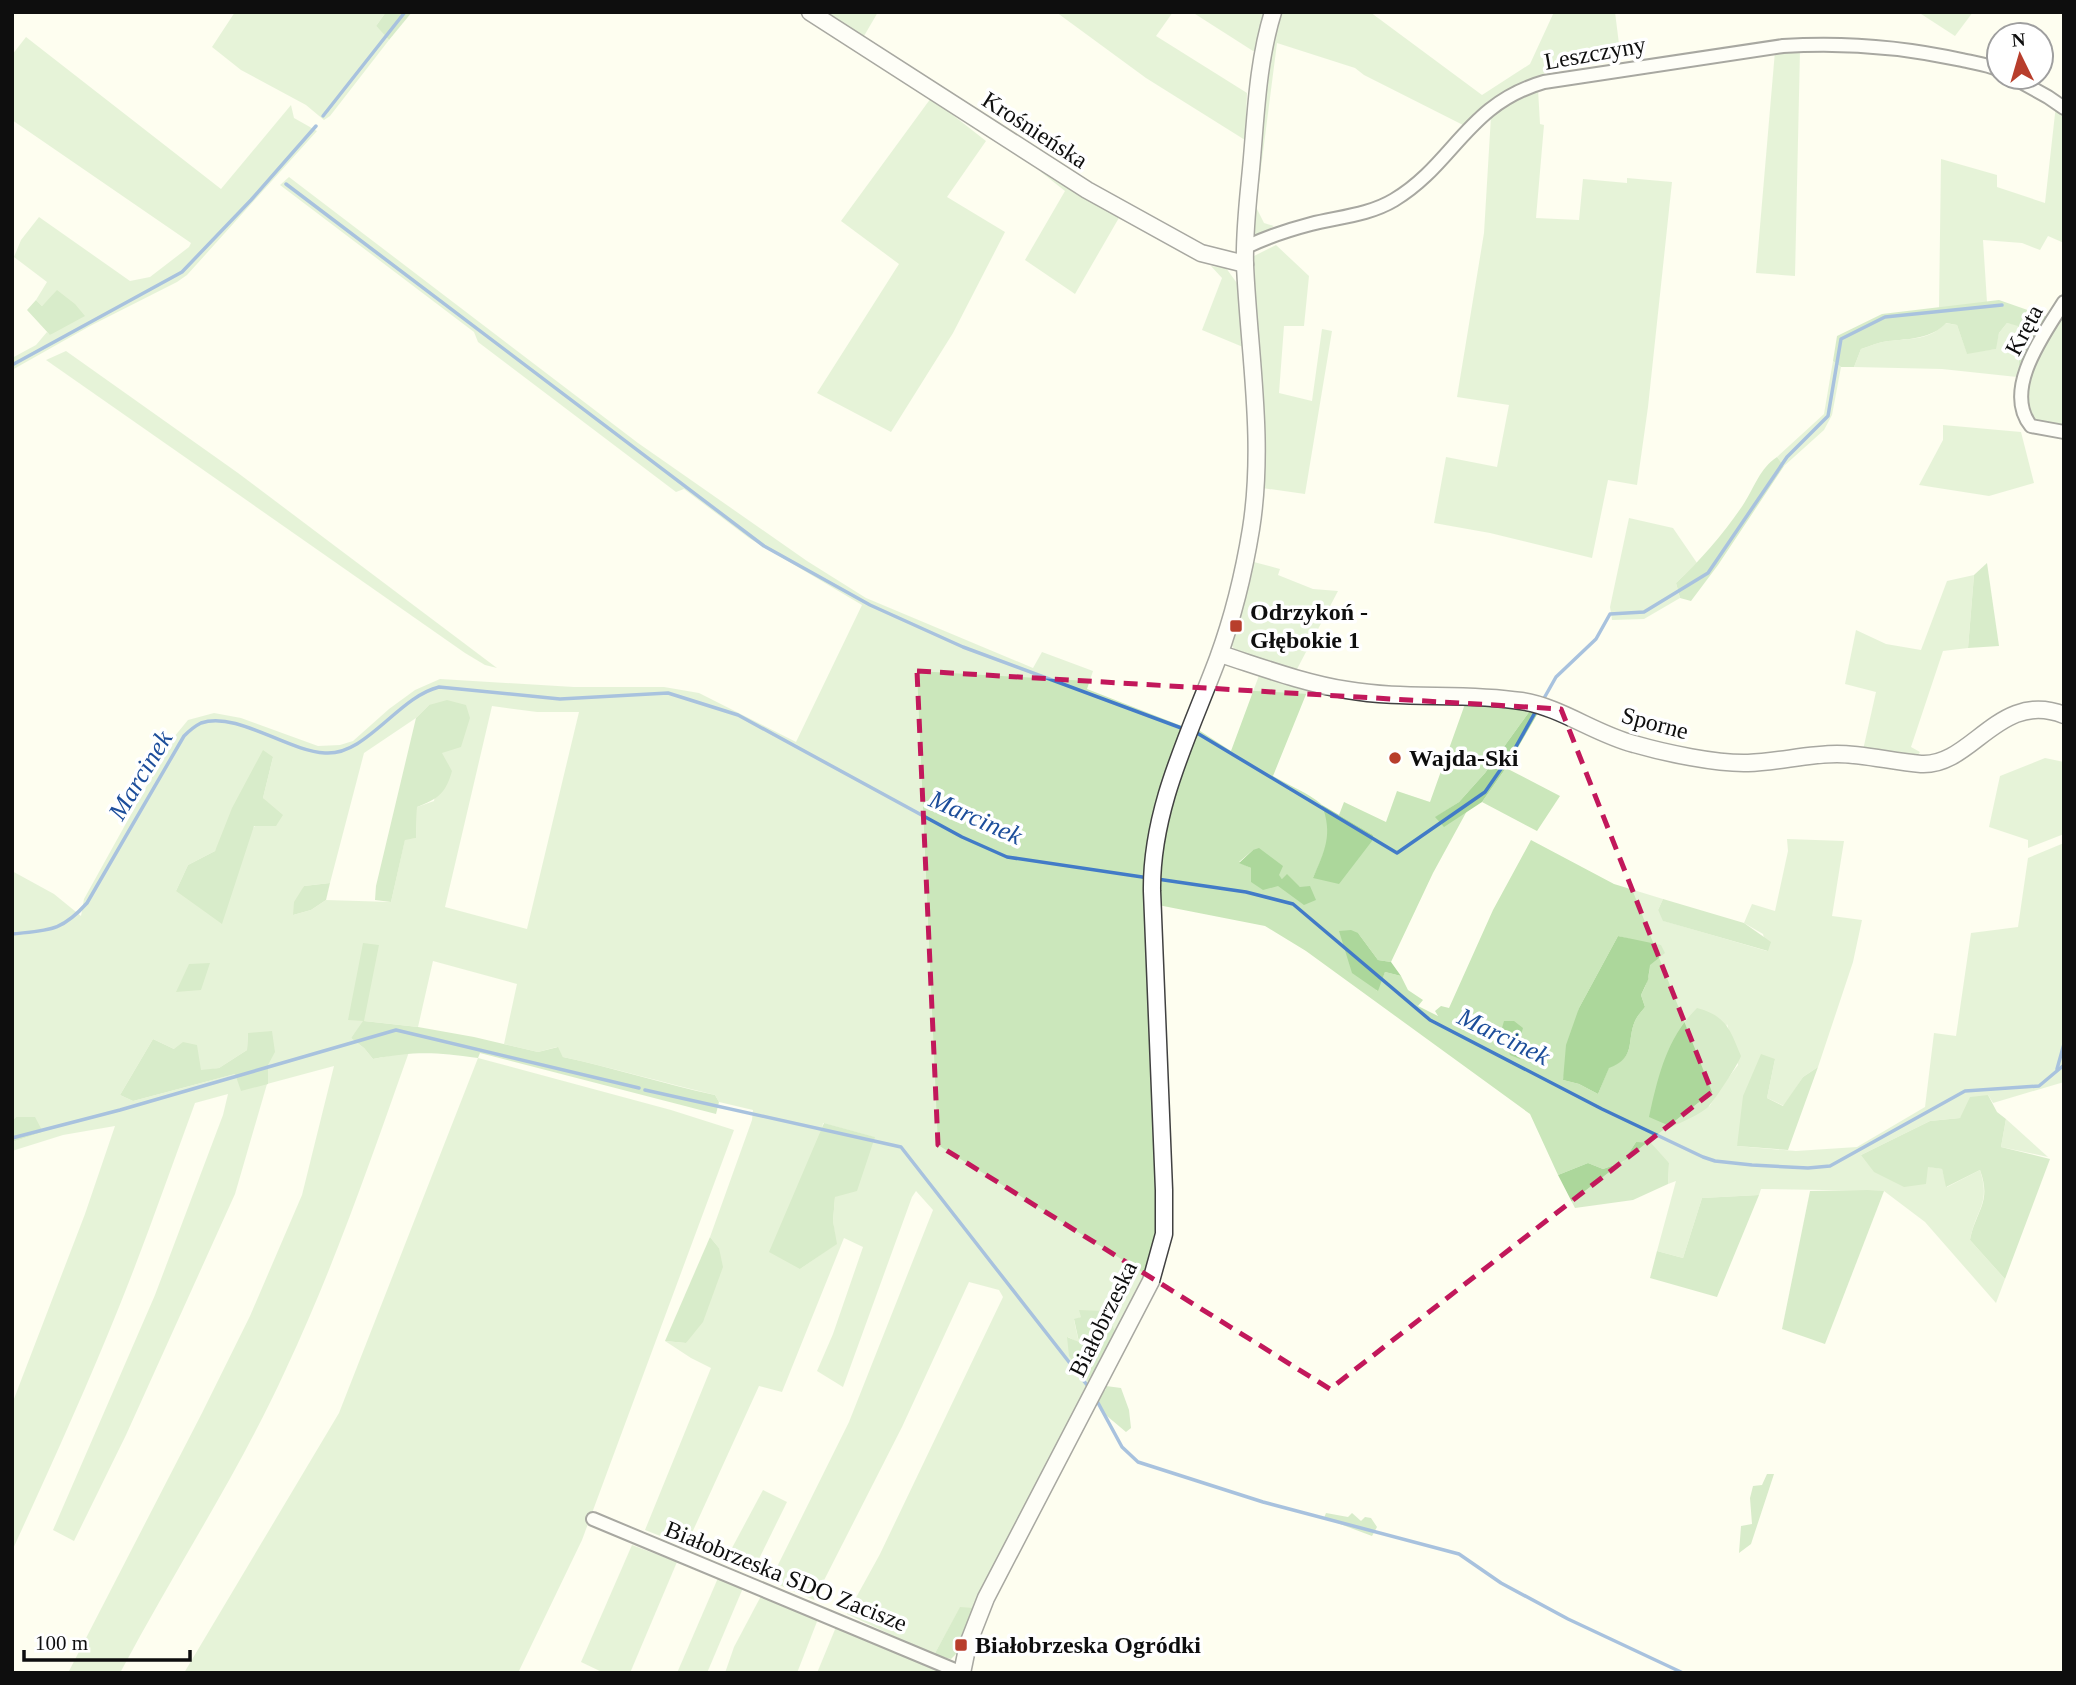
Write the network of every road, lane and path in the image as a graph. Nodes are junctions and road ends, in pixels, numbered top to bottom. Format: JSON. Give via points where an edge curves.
{"nodes":[{"id":1,"x":810,"y":12,"type":"edge"},
{"id":2,"x":1273,"y":12,"type":"edge"},
{"id":3,"x":1985,"y":66,"type":"edge"},
{"id":4,"x":2037,"y":91,"type":"edge"},
{"id":5,"x":2064,"y":108,"type":"edge"},
{"id":6,"x":1245,"y":255,"type":"junction"},
{"id":7,"x":2064,"y":302,"type":"edge"},
{"id":8,"x":2064,"y":432,"type":"edge"},
{"id":9,"x":1224,"y":655,"type":"junction"},
{"id":10,"x":2064,"y":715,"type":"edge"},
{"id":11,"x":593,"y":1519,"type":"dead end"},
{"id":12,"x":962,"y":1673,"type":"edge"}],
"edges":[{"from":1,"to":6,"type":"street","name":"Krośnieńska","via":[[1087,190],[1201,253]]},
{"from":2,"to":6,"type":"street","name":"Białobrzeska","via":[[1255,100]]},
{"from":3,"to":6,"type":"street","name":"Leszczyny","via":[[1897,49],[1816,43],[1544,82],[1511,94],[1490,108],[1420,181],[1382,207],[1274,234]]},
{"from":4,"to":5,"type":"street"},
{"from":6,"to":9,"type":"street","name":"Białobrzeska","via":[[1256,488]]},
{"from":7,"to":8,"type":"street","name":"Kręta","via":[[2026,368],[2022,411],[2031,426]]},
{"from":9,"to":10,"type":"street","name":"Sporne","via":[[1346,690],[1485,697],[1540,705],[1633,744],[1744,764],[1841,754],[1933,765],[2010,716],[2042,710]]},
{"from":9,"to":12,"type":"street","name":"Białobrzeska","via":[[1165,800],[1152,879],[1164,1190],[1159,1257],[986,1598]]},
{"from":11,"to":12,"type":"street","name":"Białobrzeska SDO Zacisze"}]}
